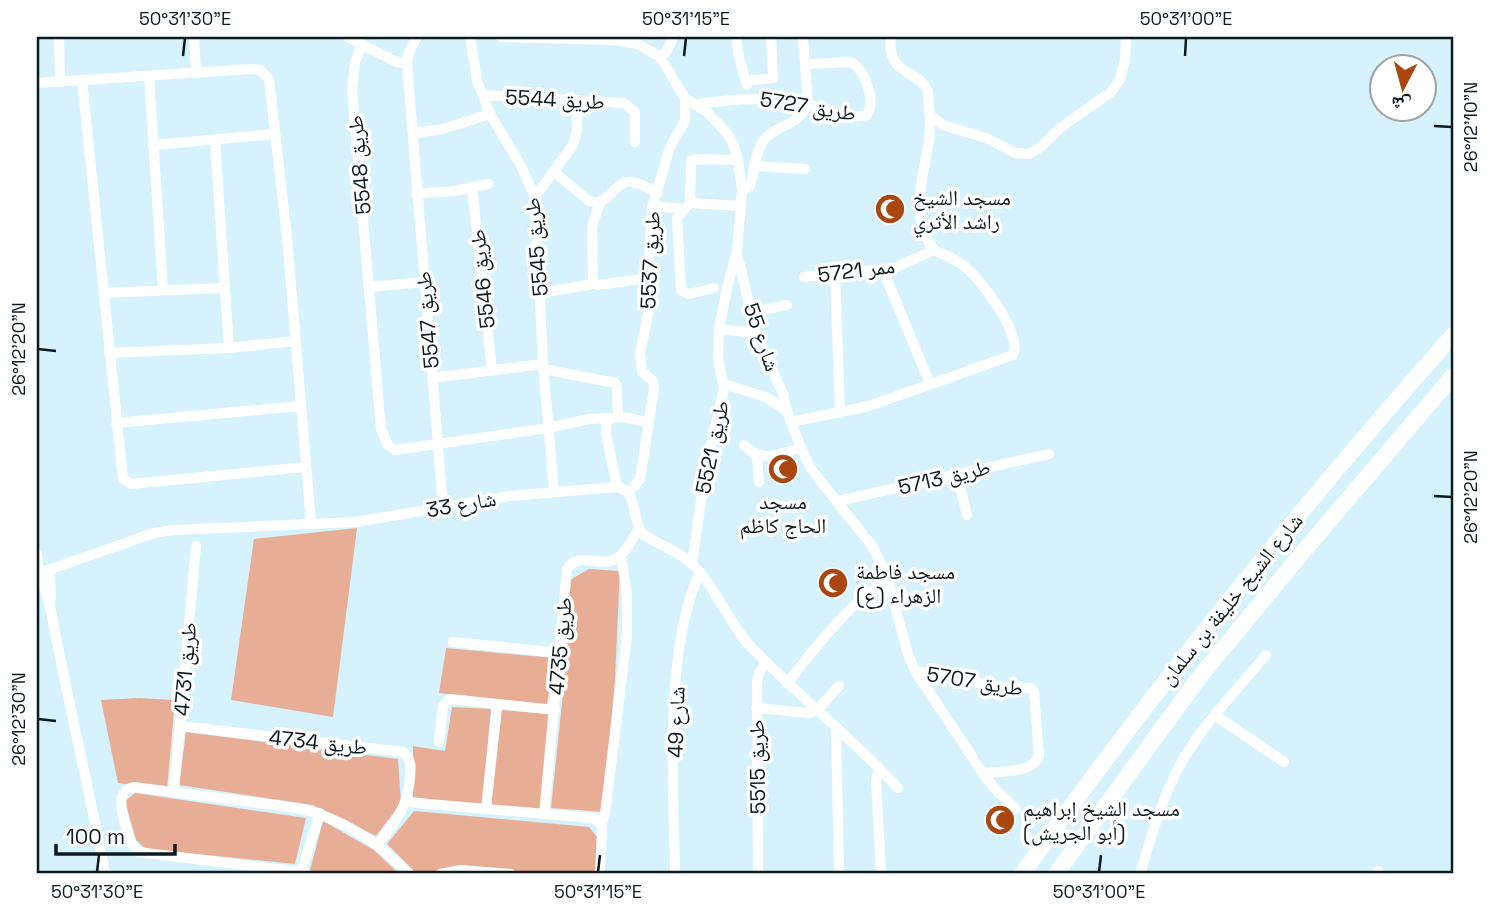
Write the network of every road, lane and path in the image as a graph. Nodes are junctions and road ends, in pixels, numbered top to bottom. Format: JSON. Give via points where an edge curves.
{"nodes":[{"id":1,"x":58,"y":37,"type":"edge"},
{"id":2,"x":194,"y":37,"type":"edge"},
{"id":3,"x":348,"y":37,"type":"edge"},
{"id":4,"x":418,"y":37,"type":"edge"},
{"id":5,"x":470,"y":37,"type":"edge"},
{"id":6,"x":501,"y":37,"type":"edge"},
{"id":7,"x":673,"y":37,"type":"edge"},
{"id":8,"x":736,"y":37,"type":"edge"},
{"id":9,"x":771,"y":37,"type":"edge"},
{"id":10,"x":803,"y":37,"type":"edge"},
{"id":11,"x":891,"y":37,"type":"edge"},
{"id":12,"x":1126,"y":37,"type":"edge"},
{"id":13,"x":362,"y":44,"type":"junction"},
{"id":14,"x":660,"y":57,"type":"junction"},
{"id":15,"x":407,"y":63,"type":"junction"},
{"id":16,"x":806,"y":64,"type":"junction"},
{"id":17,"x":196,"y":73,"type":"junction"},
{"id":18,"x":149,"y":76,"type":"junction"},
{"id":19,"x":82,"y":80,"type":"junction"},
{"id":20,"x":746,"y":80,"type":"junction"},
{"id":21,"x":60,"y":82,"type":"junction"},
{"id":22,"x":37,"y":83,"type":"edge"},
{"id":23,"x":483,"y":95,"type":"junction"},
{"id":24,"x":685,"y":97,"type":"junction"},
{"id":25,"x":748,"y":97,"type":"junction"},
{"id":26,"x":578,"y":101,"type":"junction"},
{"id":27,"x":808,"y":104,"type":"junction"},
{"id":28,"x":695,"y":105,"type":"junction"},
{"id":29,"x":490,"y":114,"type":"junction"},
{"id":30,"x":932,"y":116,"type":"junction"},
{"id":31,"x":413,"y":133,"type":"junction"},
{"id":32,"x":275,"y":134,"type":"junction"},
{"id":33,"x":215,"y":140,"type":"junction"},
{"id":34,"x":635,"y":142,"type":"dead end"},
{"id":35,"x":153,"y":145,"type":"junction"},
{"id":36,"x":738,"y":160,"type":"junction"},
{"id":37,"x":754,"y":166,"type":"junction"},
{"id":38,"x":805,"y":169,"type":"dead end"},
{"id":39,"x":554,"y":172,"type":"junction"},
{"id":40,"x":488,"y":184,"type":"dead end"},
{"id":41,"x":472,"y":187,"type":"junction"},
{"id":42,"x":742,"y":190,"type":"junction"},
{"id":43,"x":658,"y":193,"type":"junction"},
{"id":44,"x":416,"y":194,"type":"junction"},
{"id":45,"x":535,"y":197,"type":"junction"},
{"id":46,"x":600,"y":203,"type":"junction"},
{"id":47,"x":653,"y":206,"type":"junction"},
{"id":48,"x":687,"y":206,"type":"junction"},
{"id":49,"x":741,"y":206,"type":"junction"},
{"id":50,"x":934,"y":250,"type":"junction"},
{"id":51,"x":737,"y":253,"type":"junction"},
{"id":52,"x":883,"y":270,"type":"junction"},
{"id":53,"x":835,"y":274,"type":"junction"},
{"id":54,"x":804,"y":276,"type":"dead end"},
{"id":55,"x":648,"y":278,"type":"junction"},
{"id":56,"x":424,"y":282,"type":"junction"},
{"id":57,"x":594,"y":285,"type":"junction"},
{"id":58,"x":369,"y":287,"type":"junction"},
{"id":59,"x":225,"y":288,"type":"junction"},
{"id":60,"x":714,"y":288,"type":"dead end"},
{"id":61,"x":163,"y":290,"type":"junction"},
{"id":62,"x":103,"y":293,"type":"junction"},
{"id":63,"x":540,"y":293,"type":"junction"},
{"id":64,"x":787,"y":305,"type":"dead end"},
{"id":65,"x":752,"y":313,"type":"junction"},
{"id":66,"x":719,"y":330,"type":"junction"},
{"id":67,"x":756,"y":333,"type":"junction"},
{"id":68,"x":1453,"y":335,"type":"edge"},
{"id":69,"x":295,"y":341,"type":"junction"},
{"id":70,"x":229,"y":348,"type":"junction"},
{"id":71,"x":109,"y":353,"type":"junction"},
{"id":72,"x":543,"y":367,"type":"junction"},
{"id":73,"x":492,"y":370,"type":"junction"},
{"id":74,"x":1453,"y":376,"type":"edge"},
{"id":75,"x":432,"y":378,"type":"junction"},
{"id":76,"x":724,"y":384,"type":"junction"},
{"id":77,"x":930,"y":384,"type":"junction"},
{"id":78,"x":783,"y":394,"type":"junction"},
{"id":79,"x":766,"y":397,"type":"junction"},
{"id":80,"x":301,"y":406,"type":"junction"},
{"id":81,"x":840,"y":413,"type":"junction"},
{"id":82,"x":789,"y":417,"type":"junction"},
{"id":83,"x":613,"y":418,"type":"junction"},
{"id":84,"x":116,"y":423,"type":"junction"},
{"id":85,"x":649,"y":423,"type":"junction"},
{"id":86,"x":548,"y":428,"type":"junction"},
{"id":87,"x":437,"y":445,"type":"junction"},
{"id":88,"x":744,"y":446,"type":"dead end"},
{"id":89,"x":801,"y":448,"type":"junction"},
{"id":90,"x":1049,"y":454,"type":"dead end"},
{"id":91,"x":757,"y":456,"type":"junction"},
{"id":92,"x":306,"y":467,"type":"junction"},
{"id":93,"x":957,"y":474,"type":"junction"},
{"id":94,"x":759,"y":482,"type":"dead end"},
{"id":95,"x":617,"y":487,"type":"junction"},
{"id":96,"x":554,"y":491,"type":"junction"},
{"id":97,"x":629,"y":492,"type":"junction"},
{"id":98,"x":838,"y":501,"type":"junction"},
{"id":99,"x":443,"y":507,"type":"junction"},
{"id":100,"x":967,"y":515,"type":"dead end"},
{"id":101,"x":311,"y":523,"type":"junction"},
{"id":102,"x":639,"y":529,"type":"junction"},
{"id":103,"x":196,"y":546,"type":"dead end"},
{"id":104,"x":37,"y":554,"type":"edge"},
{"id":105,"x":621,"y":555,"type":"junction"},
{"id":106,"x":696,"y":568,"type":"junction"},
{"id":107,"x":41,"y":572,"type":"edge"},
{"id":108,"x":888,"y":580,"type":"junction"},
{"id":109,"x":453,"y":642,"type":"dead end"},
{"id":110,"x":560,"y":653,"type":"junction"},
{"id":111,"x":1266,"y":655,"type":"dead end"},
{"id":112,"x":766,"y":662,"type":"junction"},
{"id":113,"x":915,"y":671,"type":"junction"},
{"id":114,"x":789,"y":686,"type":"junction"},
{"id":115,"x":839,"y":686,"type":"dead end"},
{"id":116,"x":497,"y":705,"type":"junction"},
{"id":117,"x":756,"y":708,"type":"junction"},
{"id":118,"x":555,"y":710,"type":"junction"},
{"id":119,"x":817,"y":710,"type":"junction"},
{"id":120,"x":1216,"y":716,"type":"junction"},
{"id":121,"x":180,"y":726,"type":"junction"},
{"id":122,"x":836,"y":727,"type":"junction"},
{"id":123,"x":439,"y":742,"type":"dead end"},
{"id":124,"x":1284,"y":762,"type":"dead end"},
{"id":125,"x":977,"y":765,"type":"junction"},
{"id":126,"x":879,"y":768,"type":"junction"},
{"id":127,"x":898,"y":788,"type":"dead end"},
{"id":128,"x":174,"y":791,"type":"junction"},
{"id":129,"x":406,"y":802,"type":"junction"},
{"id":130,"x":486,"y":809,"type":"junction"},
{"id":131,"x":1016,"y":809,"type":"dead end"},
{"id":132,"x":320,"y":813,"type":"junction"},
{"id":133,"x":544,"y":814,"type":"junction"},
{"id":134,"x":597,"y":821,"type":"junction"},
{"id":135,"x":377,"y":844,"type":"junction"},
{"id":136,"x":304,"y":873,"type":"edge"},
{"id":137,"x":105,"y":874,"type":"edge"},
{"id":138,"x":409,"y":874,"type":"edge"},
{"id":139,"x":440,"y":874,"type":"edge"},
{"id":140,"x":511,"y":874,"type":"edge"},
{"id":141,"x":600,"y":874,"type":"edge"},
{"id":142,"x":675,"y":874,"type":"edge"},
{"id":143,"x":758,"y":874,"type":"edge"},
{"id":144,"x":839,"y":874,"type":"edge"},
{"id":145,"x":881,"y":874,"type":"edge"},
{"id":146,"x":1022,"y":874,"type":"edge"},
{"id":147,"x":1056,"y":874,"type":"edge"},
{"id":148,"x":1140,"y":874,"type":"edge"}],
"edges":[{"from":1,"to":21,"type":"street"},
{"from":2,"to":17,"type":"street"},
{"from":3,"to":13,"type":"street"},
{"from":4,"to":15,"type":"street","name":"طريق 5547"},
{"from":5,"to":23,"type":"street","name":"طريق 5545"},
{"from":6,"to":14,"type":"street","via":[[614,40],[638,44]]},
{"from":7,"to":14,"type":"street"},
{"from":8,"to":20,"type":"street"},
{"from":9,"to":20,"type":"street","via":[[773,78]]},
{"from":10,"to":16,"type":"street"},
{"from":11,"to":30,"type":"street","via":[[893,59],[925,86]]},
{"from":12,"to":30,"type":"street","via":[[1123,70],[1111,92],[1029,154],[943,125]]},
{"from":13,"to":15,"type":"street","via":[[398,63]]},
{"from":13,"to":58,"type":"street","name":"طريق 5548","via":[[352,78]]},
{"from":14,"to":24,"type":"street","name":"شارع 55"},
{"from":15,"to":31,"type":"street","name":"طريق 5547"},
{"from":16,"to":27,"type":"street"},
{"from":16,"to":27,"type":"street","name":"طريق 5727","via":[[856,65],[871,108],[867,115],[843,116]]},
{"from":17,"to":18,"type":"street"},
{"from":17,"to":32,"type":"street","via":[[251,69],[263,73],[271,85]]},
{"from":18,"to":19,"type":"street"},
{"from":18,"to":35,"type":"street"},
{"from":19,"to":21,"type":"street"},
{"from":19,"to":62,"type":"street"},
{"from":20,"to":25,"type":"street"},
{"from":21,"to":22,"type":"street"},
{"from":23,"to":26,"type":"street","name":"طريق 5544"},
{"from":23,"to":29,"type":"street","name":"طريق 5545"},
{"from":24,"to":28,"type":"street","name":"شارع 55"},
{"from":24,"to":43,"type":"street","name":"طريق 5537","via":[[685,121],[670,146]]},
{"from":25,"to":27,"type":"street","name":"طريق 5727"},
{"from":25,"to":28,"type":"street","name":"طريق 5727"},
{"from":26,"to":34,"type":"street","name":"طريق 5544","via":[[628,105],[636,116]]},
{"from":26,"to":39,"type":"street","via":[[576,138]]},
{"from":27,"to":37,"type":"street","via":[[793,123],[765,139]]},
{"from":28,"to":36,"type":"street","name":"شارع 55","via":[[726,132]]},
{"from":29,"to":31,"type":"street"},
{"from":29,"to":45,"type":"street","name":"طريق 5545"},
{"from":30,"to":50,"type":"street","via":[[918,204]]},
{"from":31,"to":44,"type":"street","name":"طريق 5547"},
{"from":32,"to":33,"type":"street"},
{"from":32,"to":69,"type":"street"},
{"from":33,"to":35,"type":"street"},
{"from":33,"to":59,"type":"street"},
{"from":35,"to":61,"type":"street"},
{"from":36,"to":42,"type":"street","name":"شارع 55"},
{"from":36,"to":48,"type":"street","via":[[691,161]]},
{"from":37,"to":38,"type":"street"},
{"from":37,"to":42,"type":"street","via":[[750,186]]},
{"from":39,"to":45,"type":"street"},
{"from":39,"to":46,"type":"street","via":[[589,201]]},
{"from":40,"to":41,"type":"street"},
{"from":41,"to":44,"type":"street"},
{"from":41,"to":73,"type":"street","name":"طريق 5546"},
{"from":42,"to":49,"type":"street","name":"شارع 55"},
{"from":43,"to":46,"type":"street","via":[[628,182]]},
{"from":43,"to":47,"type":"street","name":"طريق 5537"},
{"from":44,"to":56,"type":"street","name":"طريق 5547"},
{"from":45,"to":63,"type":"street","name":"طريق 5545"},
{"from":46,"to":57,"type":"street","via":[[592,226]]},
{"from":47,"to":48,"type":"street"},
{"from":47,"to":55,"type":"street","name":"طريق 5537"},
{"from":48,"to":49,"type":"street"},
{"from":48,"to":60,"type":"street","via":[[676,222],[681,290],[689,294]]},
{"from":49,"to":51,"type":"street","name":"شارع 55"},
{"from":50,"to":52,"type":"street","name":"ممر 5721"},
{"from":50,"to":77,"type":"street","via":[[959,262],[974,276],[1000,310],[1016,348],[1010,358]]},
{"from":51,"to":65,"type":"street","name":"شارع 55"},
{"from":51,"to":66,"type":"street","name":"طريق 5521"},
{"from":52,"to":53,"type":"street","name":"ممر 5721"},
{"from":52,"to":77,"type":"street"},
{"from":53,"to":54,"type":"street","name":"ممر 5721"},
{"from":53,"to":81,"type":"street"},
{"from":55,"to":57,"type":"street"},
{"from":55,"to":85,"type":"street","name":"طريق 5537","via":[[650,309],[640,353],[642,372],[654,383]]},
{"from":56,"to":58,"type":"street"},
{"from":56,"to":75,"type":"street","name":"طريق 5547"},
{"from":57,"to":63,"type":"street"},
{"from":58,"to":87,"type":"street","name":"طريق 5548","via":[[381,429],[395,450]]},
{"from":59,"to":61,"type":"street"},
{"from":59,"to":70,"type":"street"},
{"from":61,"to":62,"type":"street"},
{"from":62,"to":71,"type":"street"},
{"from":63,"to":72,"type":"street","name":"طريق 5545"},
{"from":64,"to":65,"type":"street"},
{"from":65,"to":67,"type":"street","name":"شارع 55"},
{"from":66,"to":67,"type":"street"},
{"from":66,"to":76,"type":"street","name":"طريق 5521","via":[[718,358]]},
{"from":67,"to":78,"type":"street","name":"شارع 55"},
{"from":68,"to":146,"type":"highway","name":"شارع الشيخ خليفة بن سلمان","via":[[1201,634]]},
{"from":69,"to":70,"type":"street"},
{"from":69,"to":80,"type":"street"},
{"from":70,"to":71,"type":"street"},
{"from":71,"to":84,"type":"street"},
{"from":72,"to":73,"type":"street"},
{"from":72,"to":83,"type":"street","via":[[615,383]]},
{"from":72,"to":86,"type":"street","name":"طريق 5545"},
{"from":73,"to":75,"type":"street"},
{"from":74,"to":147,"type":"highway","name":"شارع الشيخ خليفة بن سلمان","via":[[1198,679]]},
{"from":75,"to":87,"type":"street","name":"طريق 5547"},
{"from":76,"to":79,"type":"street"},
{"from":76,"to":106,"type":"street","name":"طريق 5521","via":[[706,466]]},
{"from":77,"to":81,"type":"street"},
{"from":78,"to":79,"type":"street"},
{"from":78,"to":82,"type":"street","name":"شارع 55"},
{"from":79,"to":82,"type":"street"},
{"from":80,"to":84,"type":"street"},
{"from":80,"to":92,"type":"street"},
{"from":81,"to":82,"type":"street"},
{"from":82,"to":89,"type":"street","name":"شارع 55"},
{"from":83,"to":85,"type":"street"},
{"from":83,"to":86,"type":"street"},
{"from":83,"to":95,"type":"street","via":[[606,433]]},
{"from":84,"to":92,"type":"street","via":[[121,477],[131,484]]},
{"from":85,"to":97,"type":"street","name":"طريق 5537","via":[[640,479]]},
{"from":86,"to":87,"type":"street"},
{"from":86,"to":96,"type":"street","name":"طريق 5545"},
{"from":87,"to":99,"type":"street","name":"طريق 5547"},
{"from":88,"to":91,"type":"street"},
{"from":89,"to":91,"type":"street"},
{"from":89,"to":98,"type":"street","name":"شارع 55","via":[[811,469]]},
{"from":90,"to":93,"type":"street","name":"طريق 5713"},
{"from":91,"to":94,"type":"street"},
{"from":92,"to":101,"type":"street"},
{"from":93,"to":98,"type":"street","name":"طريق 5713"},
{"from":93,"to":100,"type":"street"},
{"from":95,"to":96,"type":"street","name":"شارع 33"},
{"from":95,"to":97,"type":"street","name":"شارع 33"},
{"from":96,"to":99,"type":"street","name":"شارع 33"},
{"from":97,"to":102,"type":"street"},
{"from":98,"to":108,"type":"street","name":"شارع 55","via":[[873,547]]},
{"from":99,"to":101,"type":"street","name":"شارع 33","via":[[379,519]]},
{"from":101,"to":107,"type":"street","name":"شارع 33","via":[[154,533]]},
{"from":102,"to":105,"type":"street"},
{"from":102,"to":106,"type":"street"},
{"from":103,"to":121,"type":"street","name":"طريق 4731"},
{"from":104,"to":107,"type":"street"},
{"from":105,"to":110,"type":"street","name":"طريق 4735","via":[[613,561],[580,560],[569,565]]},
{"from":105,"to":134,"type":"street","via":[[627,635],[605,814]]},
{"from":106,"to":112,"type":"street","via":[[745,640]]},
{"from":106,"to":142,"type":"street","name":"شارع 49","via":[[675,702]]},
{"from":107,"to":137,"type":"street"},
{"from":108,"to":113,"type":"street","name":"شارع 55"},
{"from":108,"to":114,"type":"street","via":[[850,608]]},
{"from":109,"to":110,"type":"street"},
{"from":110,"to":118,"type":"street","name":"طريق 4735"},
{"from":111,"to":120,"type":"street"},
{"from":112,"to":114,"type":"street"},
{"from":112,"to":117,"type":"street","name":"طريق 5515","via":[[758,678]]},
{"from":113,"to":125,"type":"street","name":"شارع 55"},
{"from":113,"to":125,"type":"street","name":"طريق 5707","via":[[1034,692],[1037,762],[1027,768]]},
{"from":114,"to":119,"type":"street"},
{"from":115,"to":119,"type":"street"},
{"from":116,"to":118,"type":"street"},
{"from":116,"to":123,"type":"street","via":[[445,702]]},
{"from":116,"to":130,"type":"street"},
{"from":117,"to":119,"type":"street","via":[[801,714]]},
{"from":117,"to":143,"type":"street","name":"طريق 5515"},
{"from":118,"to":133,"type":"street","name":"طريق 4735"},
{"from":119,"to":122,"type":"street"},
{"from":120,"to":124,"type":"street"},
{"from":120,"to":148,"type":"street","via":[[1172,781]]},
{"from":121,"to":128,"type":"street","name":"طريق 4731"},
{"from":121,"to":129,"type":"street","name":"طريق 4734","via":[[403,752],[411,766]]},
{"from":122,"to":126,"type":"street"},
{"from":122,"to":144,"type":"street"},
{"from":125,"to":131,"type":"street","name":"شارع 55"},
{"from":126,"to":127,"type":"street"},
{"from":126,"to":145,"type":"street"},
{"from":128,"to":132,"type":"street"},
{"from":128,"to":136,"type":"street","via":[[134,787],[122,795],[130,842],[138,852]]},
{"from":129,"to":130,"type":"street"},
{"from":129,"to":135,"type":"street","name":"طريق 4734"},
{"from":130,"to":133,"type":"street"},
{"from":132,"to":135,"type":"street"},
{"from":132,"to":136,"type":"street"},
{"from":133,"to":134,"type":"street"},
{"from":134,"to":141,"type":"street"},
{"from":135,"to":138,"type":"street"},
{"from":139,"to":140,"type":"street","via":[[461,870]]}]}
